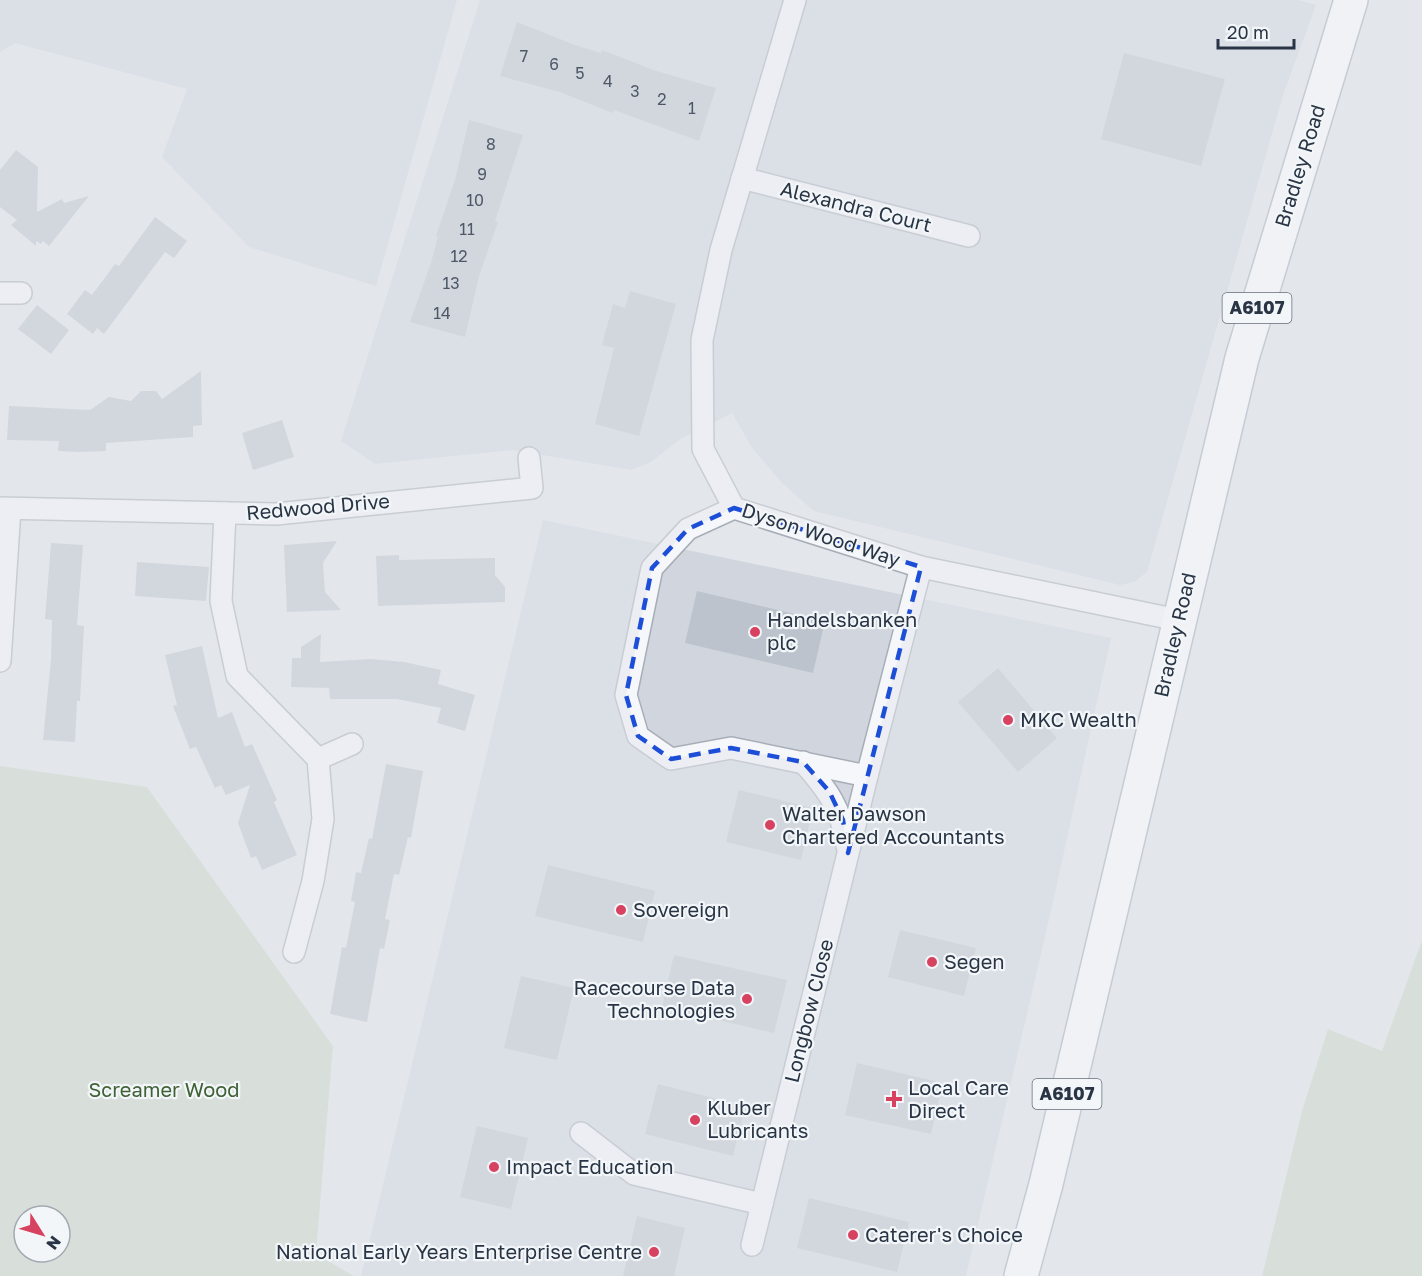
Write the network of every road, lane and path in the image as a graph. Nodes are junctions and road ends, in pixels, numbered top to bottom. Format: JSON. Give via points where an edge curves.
{"nodes":[{"id":1,"x":795,"y":0,"type":"edge"},
{"id":2,"x":1351,"y":0,"type":"edge"},
{"id":3,"x":742,"y":178,"type":"junction"},
{"id":4,"x":969,"y":236,"type":"dead end"},
{"id":5,"x":0,"y":293,"type":"edge"},
{"id":6,"x":21,"y":293,"type":"dead end"},
{"id":7,"x":529,"y":458,"type":"dead end"},
{"id":8,"x":5,"y":508,"type":"edge"},
{"id":9,"x":734,"y":508,"type":"junction"},
{"id":10,"x":225,"y":513,"type":"junction"},
{"id":11,"x":921,"y":567,"type":"junction"},
{"id":12,"x":1178,"y":620,"type":"junction"},
{"id":13,"x":0,"y":662,"type":"edge"},
{"id":14,"x":352,"y":744,"type":"dead end"},
{"id":15,"x":318,"y":759,"type":"junction"},
{"id":16,"x":802,"y":762,"type":"junction"},
{"id":17,"x":867,"y":776,"type":"junction"},
{"id":18,"x":848,"y":853,"type":"junction"},
{"id":19,"x":294,"y":952,"type":"dead end"},
{"id":20,"x":581,"y":1133,"type":"dead end"},
{"id":21,"x":762,"y":1204,"type":"junction"},
{"id":22,"x":752,"y":1245,"type":"dead end"},
{"id":23,"x":1021,"y":1276,"type":"edge"}],
"edges":[{"from":1,"to":3,"type":"street","name":"Dyson Wood Way"},
{"from":2,"to":12,"type":"main road","name":"Bradley Road","number":"A6107","via":[[1242,358]]},
{"from":3,"to":4,"type":"street","name":"Alexandra Court"},
{"from":3,"to":9,"type":"street","name":"Dyson Wood Way","via":[[721,250],[702,340],[704,449]]},
{"from":5,"to":6,"type":"street"},
{"from":7,"to":10,"type":"street","name":"Redwood Drive","via":[[532,488],[276,514]]},
{"from":8,"to":10,"type":"street","name":"Redwood Drive"},
{"from":8,"to":13,"type":"street"},
{"from":9,"to":11,"type":"street","name":"Dyson Wood Way"},
{"from":9,"to":16,"type":"street","via":[[688,529],[652,568],[626,695],[638,736],[671,759],[731,748]]},
{"from":10,"to":15,"type":"street","via":[[221,601],[237,676]]},
{"from":11,"to":12,"type":"street","name":"Dyson Wood Way"},
{"from":11,"to":17,"type":"street","name":"Longbow Close"},
{"from":12,"to":23,"type":"main road","name":"Bradley Road","number":"A6107"},
{"from":14,"to":15,"type":"street"},
{"from":15,"to":19,"type":"street","via":[[323,819],[313,881]]},
{"from":16,"to":17,"type":"street"},
{"from":16,"to":18,"type":"street","name":"Longbow Close","via":[[829,791],[843,820]]},
{"from":17,"to":18,"type":"street","name":"Longbow Close"},
{"from":18,"to":21,"type":"street","name":"Longbow Close"},
{"from":20,"to":21,"type":"street","via":[[634,1174]]},
{"from":21,"to":22,"type":"street","name":"Longbow Close"}]}
